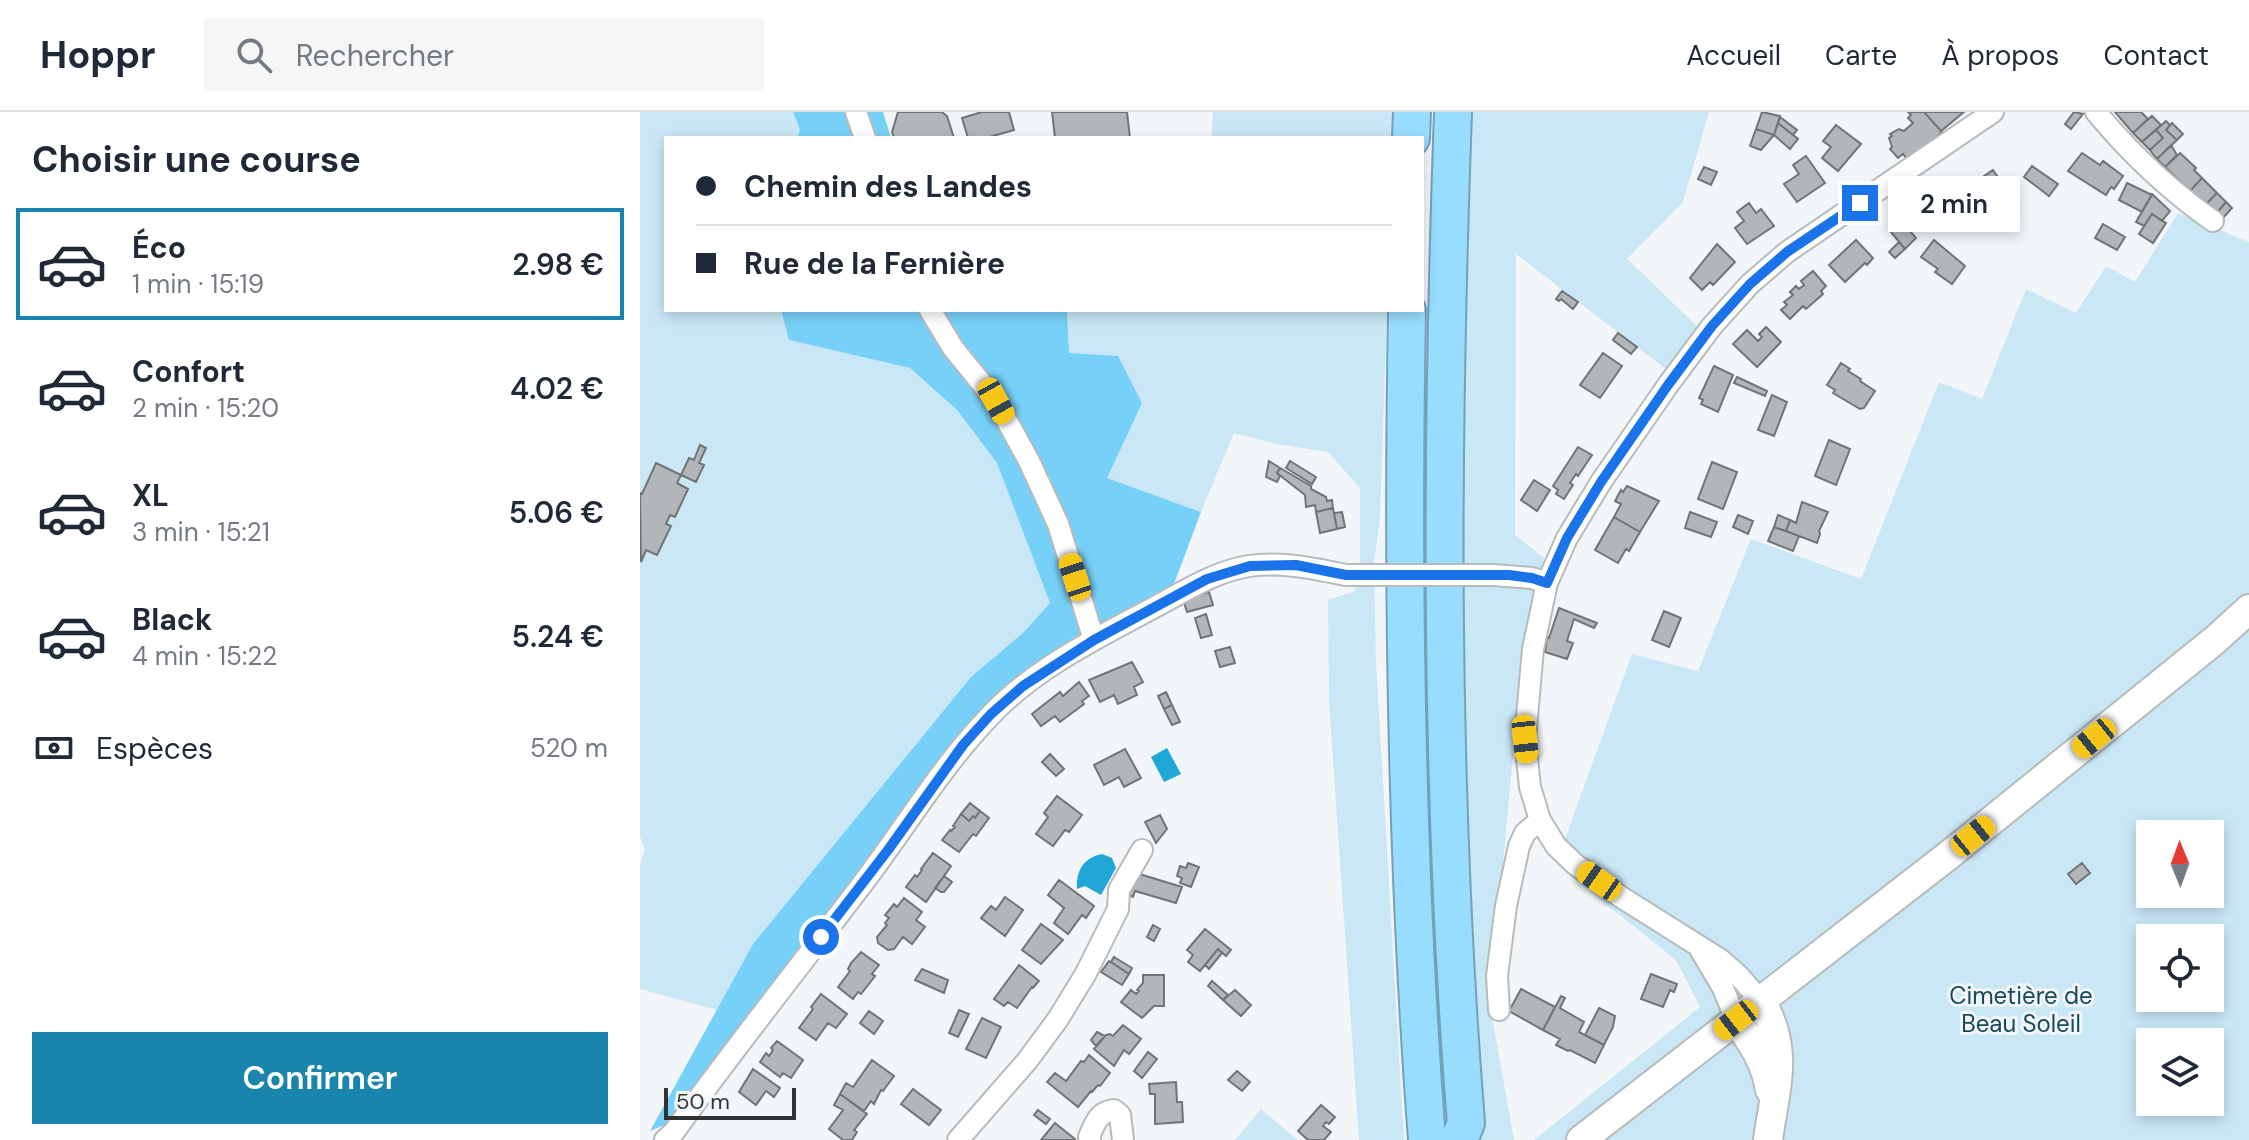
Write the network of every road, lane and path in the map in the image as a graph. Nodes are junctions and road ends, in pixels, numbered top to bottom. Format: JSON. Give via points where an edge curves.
{"nodes":[{"id":1,"x":856,"y":112,"type":"edge"},
{"id":2,"x":1412,"y":112,"type":"edge"},
{"id":3,"x":1440,"y":112,"type":"edge"},
{"id":4,"x":1453,"y":112,"type":"edge"},
{"id":5,"x":1993,"y":112,"type":"edge"},
{"id":6,"x":2096,"y":112,"type":"edge"},
{"id":7,"x":864,"y":136,"type":"edge"},
{"id":8,"x":1411,"y":136,"type":"edge"},
{"id":9,"x":2213,"y":221,"type":"dead end"},
{"id":10,"x":931,"y":312,"type":"edge"},
{"id":11,"x":1407,"y":312,"type":"edge"},
{"id":12,"x":1547,"y":583,"type":"junction"},
{"id":13,"x":2249,"y":609,"type":"edge"},
{"id":14,"x":1094,"y":640,"type":"junction"},
{"id":15,"x":1540,"y":820,"type":"junction"},
{"id":16,"x":1142,"y":850,"type":"dead end"},
{"id":17,"x":1699,"y":948,"type":"junction"},
{"id":18,"x":1761,"y":1001,"type":"junction"},
{"id":19,"x":1499,"y":1010,"type":"dead end"},
{"id":20,"x":1736,"y":1020,"type":"junction"},
{"id":21,"x":1772,"y":1109,"type":"junction"},
{"id":22,"x":665,"y":1140,"type":"edge"},
{"id":23,"x":958,"y":1140,"type":"edge"},
{"id":24,"x":1090,"y":1140,"type":"edge"},
{"id":25,"x":1123,"y":1140,"type":"edge"},
{"id":26,"x":1427,"y":1140,"type":"edge"},
{"id":27,"x":1456,"y":1140,"type":"edge"},
{"id":28,"x":1581,"y":1140,"type":"edge"},
{"id":29,"x":1768,"y":1140,"type":"edge"}],
"edges":[{"from":1,"to":7,"type":"street"},
{"from":2,"to":8,"type":"highway"},
{"from":3,"to":27,"type":"highway","via":[[1431,446],[1433,663],[1440,923]]},
{"from":4,"to":27,"type":"highway","via":[[1445,460],[1451,861],[1466,1123]]},
{"from":5,"to":12,"type":"street","via":[[1787,252],[1750,284],[1712,326],[1601,482]]},
{"from":6,"to":9,"type":"street","via":[[2122,144]]},
{"from":10,"to":14,"type":"street","via":[[996,401],[1029,461],[1058,524]]},
{"from":11,"to":26,"type":"highway","via":[[1405,672],[1412,922]]},
{"from":12,"to":14,"type":"street","bridge":true,"via":[[1493,575],[1346,575],[1296,565],[1250,566],[1207,579]]},
{"from":12,"to":15,"type":"street","via":[[1533,649],[1525,739]]},
{"from":13,"to":18,"type":"main road"},
{"from":14,"to":22,"type":"street","via":[[1023,686],[963,745]]},
{"from":15,"to":17,"type":"street","via":[[1576,865]]},
{"from":15,"to":19,"type":"street","via":[[1519,846],[1506,906],[1497,976]]},
{"from":16,"to":23,"type":"street","via":[[1119,890],[1118,909],[1058,1019]]},
{"from":17,"to":18,"type":"street","via":[[1721,960]]},
{"from":17,"to":20,"type":"street"},
{"from":18,"to":20,"type":"main road"},
{"from":18,"to":21,"type":"main road","via":[[1775,1030],[1780,1061]]},
{"from":20,"to":21,"type":"main road","via":[[1765,1068]]},
{"from":20,"to":28,"type":"main road"},
{"from":21,"to":29,"type":"main road"},
{"from":24,"to":25,"type":"street","via":[[1096,1119],[1114,1110],[1120,1115]]}]}
